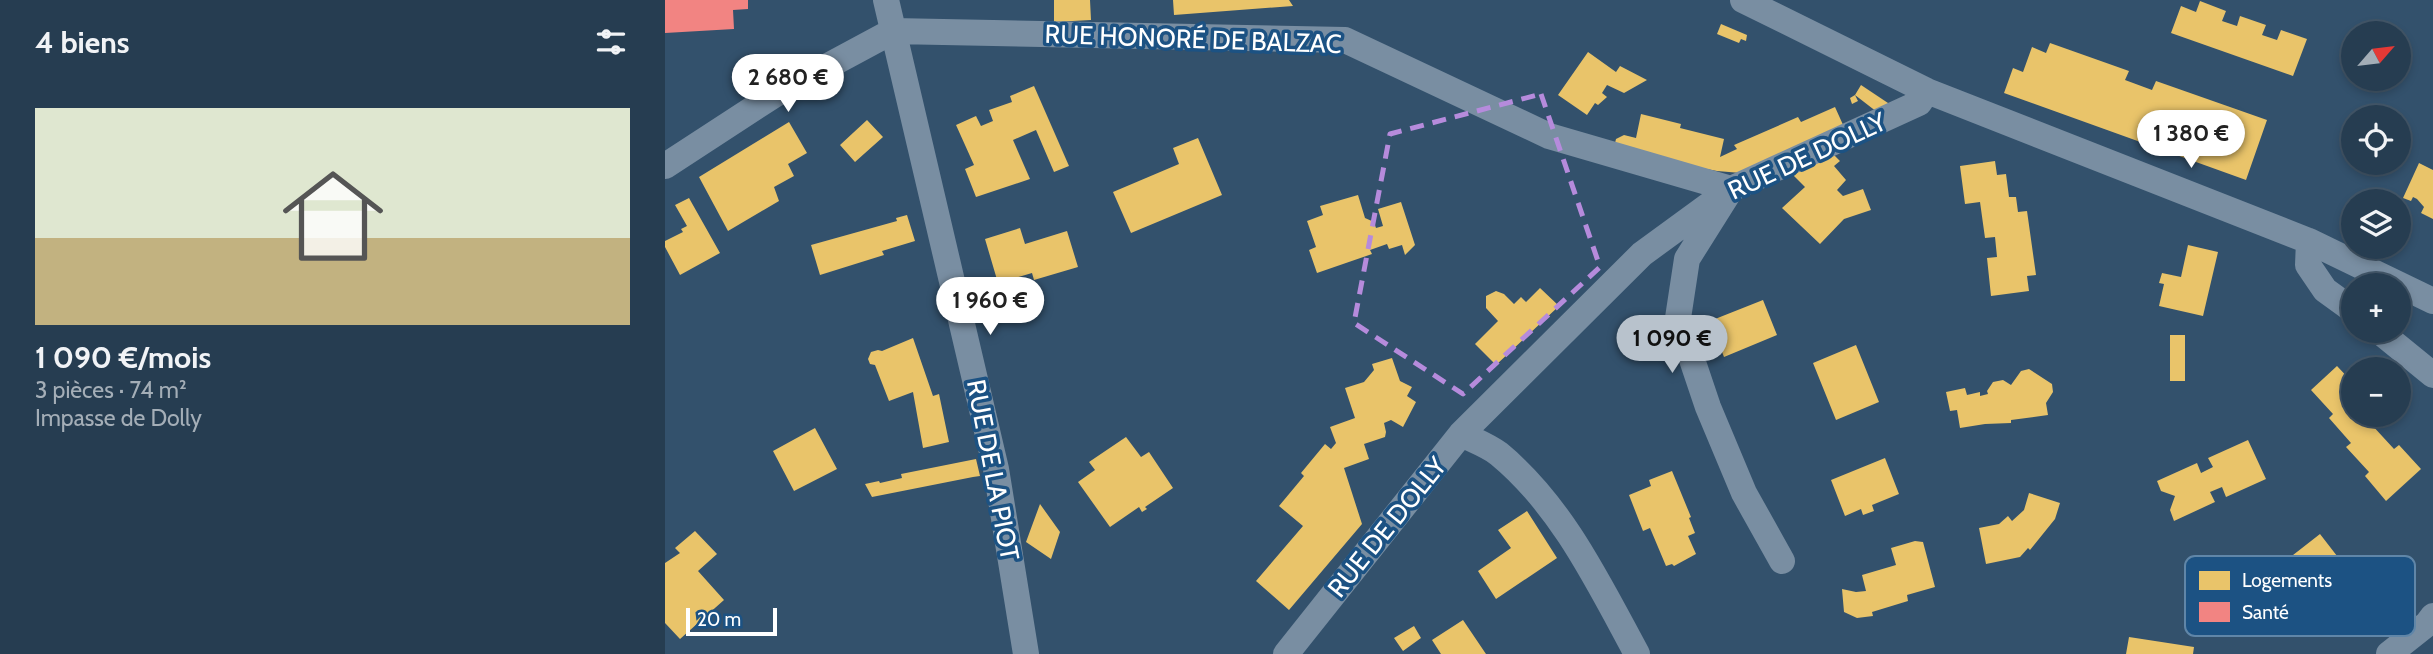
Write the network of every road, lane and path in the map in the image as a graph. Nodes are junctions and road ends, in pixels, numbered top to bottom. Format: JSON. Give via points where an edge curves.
{"nodes":[{"id":1,"x":886,"y":0,"type":"edge"},
{"id":2,"x":1743,"y":0,"type":"edge"},
{"id":3,"x":893,"y":31,"type":"junction"},
{"id":4,"x":1927,"y":91,"type":"junction"},
{"id":5,"x":665,"y":166,"type":"edge"},
{"id":6,"x":1731,"y":189,"type":"junction"},
{"id":7,"x":2309,"y":242,"type":"junction"},
{"id":8,"x":2433,"y":301,"type":"edge"},
{"id":9,"x":2341,"y":302,"type":"edge"},
{"id":10,"x":2394,"y":343,"type":"edge"},
{"id":11,"x":2433,"y":375,"type":"edge"},
{"id":12,"x":1461,"y":434,"type":"junction"},
{"id":13,"x":1782,"y":561,"type":"dead end"},
{"id":14,"x":2433,"y":616,"type":"edge"},
{"id":15,"x":2415,"y":633,"type":"edge"},
{"id":16,"x":2412,"y":636,"type":"edge"},
{"id":17,"x":1026,"y":654,"type":"edge"},
{"id":18,"x":1286,"y":654,"type":"edge"},
{"id":19,"x":1637,"y":654,"type":"edge"},
{"id":20,"x":2389,"y":654,"type":"edge"}],
"edges":[{"from":1,"to":3,"type":"street","name":"RUE DE LA PIOT"},
{"from":2,"to":4,"type":"street"},
{"from":3,"to":5,"type":"street","name":"RUE HONORÉ DE BALZAC","via":[[774,95]]},
{"from":3,"to":6,"type":"street","name":"RUE HONORÉ DE BALZAC","via":[[1345,40],[1549,136]]},
{"from":3,"to":17,"type":"street","name":"RUE DE LA PIOT","via":[[996,469]]},
{"from":4,"to":6,"type":"street","name":"RUE DE DOLLY","via":[[1919,103]]},
{"from":4,"to":7,"type":"street"},
{"from":6,"to":12,"type":"street","name":"RUE DE DOLLY","via":[[1642,254]]},
{"from":6,"to":13,"type":"street","via":[[1687,259],[1678,318],[1744,493]]},
{"from":7,"to":8,"type":"street"},
{"from":7,"to":9,"type":"street","via":[[2308,265],[2325,290]]},
{"from":10,"to":11,"type":"street"},
{"from":12,"to":18,"type":"street","name":"RUE DE DOLLY"},
{"from":12,"to":19,"type":"street","via":[[1498,453],[1547,503]]},
{"from":14,"to":15,"type":"street"},
{"from":16,"to":20,"type":"street"}]}
